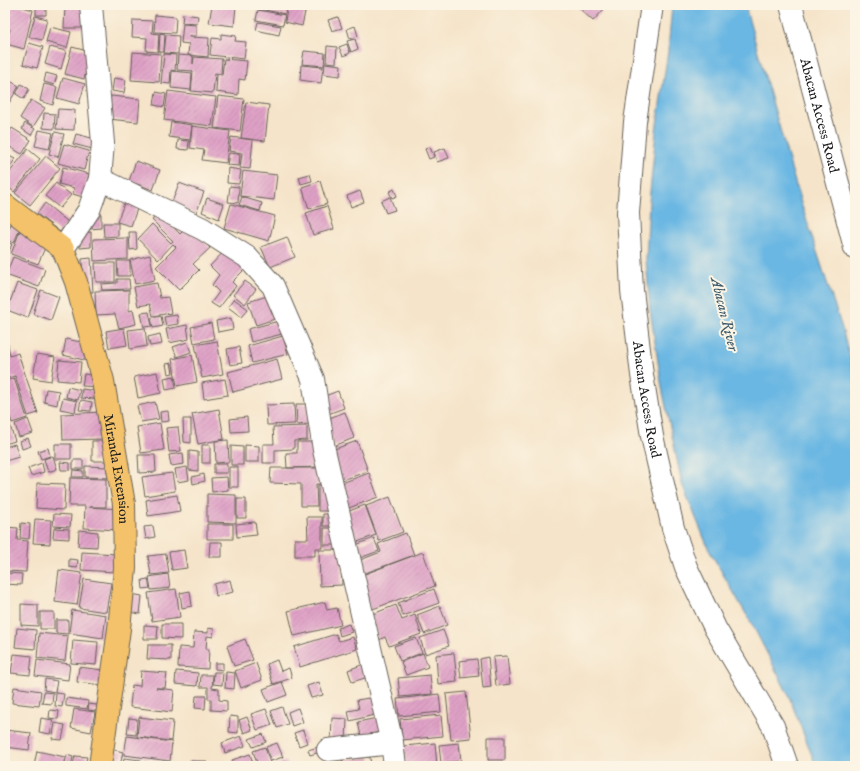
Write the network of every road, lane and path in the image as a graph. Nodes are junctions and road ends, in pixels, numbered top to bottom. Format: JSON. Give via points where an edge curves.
{"nodes":[{"id":1,"x":91,"y":5,"type":"edge"},
{"id":2,"x":652,"y":5,"type":"edge"},
{"id":3,"x":791,"y":5,"type":"edge"},
{"id":4,"x":100,"y":179,"type":"junction"},
{"id":5,"x":5,"y":205,"type":"edge"},
{"id":6,"x":855,"y":248,"type":"edge"},
{"id":7,"x":63,"y":249,"type":"junction"},
{"id":8,"x":392,"y":743,"type":"junction"},
{"id":9,"x":328,"y":750,"type":"dead end"},
{"id":10,"x":100,"y":766,"type":"edge"},
{"id":11,"x":395,"y":766,"type":"edge"},
{"id":12,"x":787,"y":766,"type":"edge"}],
"edges":[{"from":1,"to":4,"type":"street","via":[[104,143]]},
{"from":2,"to":12,"type":"street","name":"Abacan Access Road","via":[[635,122],[628,213],[632,290],[652,436],[673,528],[686,568],[715,628],[773,726]]},
{"from":3,"to":6,"type":"street","name":"Abacan Access Road"},
{"from":4,"to":7,"type":"street","via":[[89,210]]},
{"from":4,"to":8,"type":"street","via":[[203,229],[247,257],[273,286],[313,379],[324,450]]},
{"from":5,"to":7,"type":"main road"},
{"from":7,"to":10,"type":"main road","name":"Miranda Extension","via":[[76,282],[103,381],[124,504],[125,568]]},
{"from":8,"to":9,"type":"street"},
{"from":8,"to":11,"type":"street"}]}
